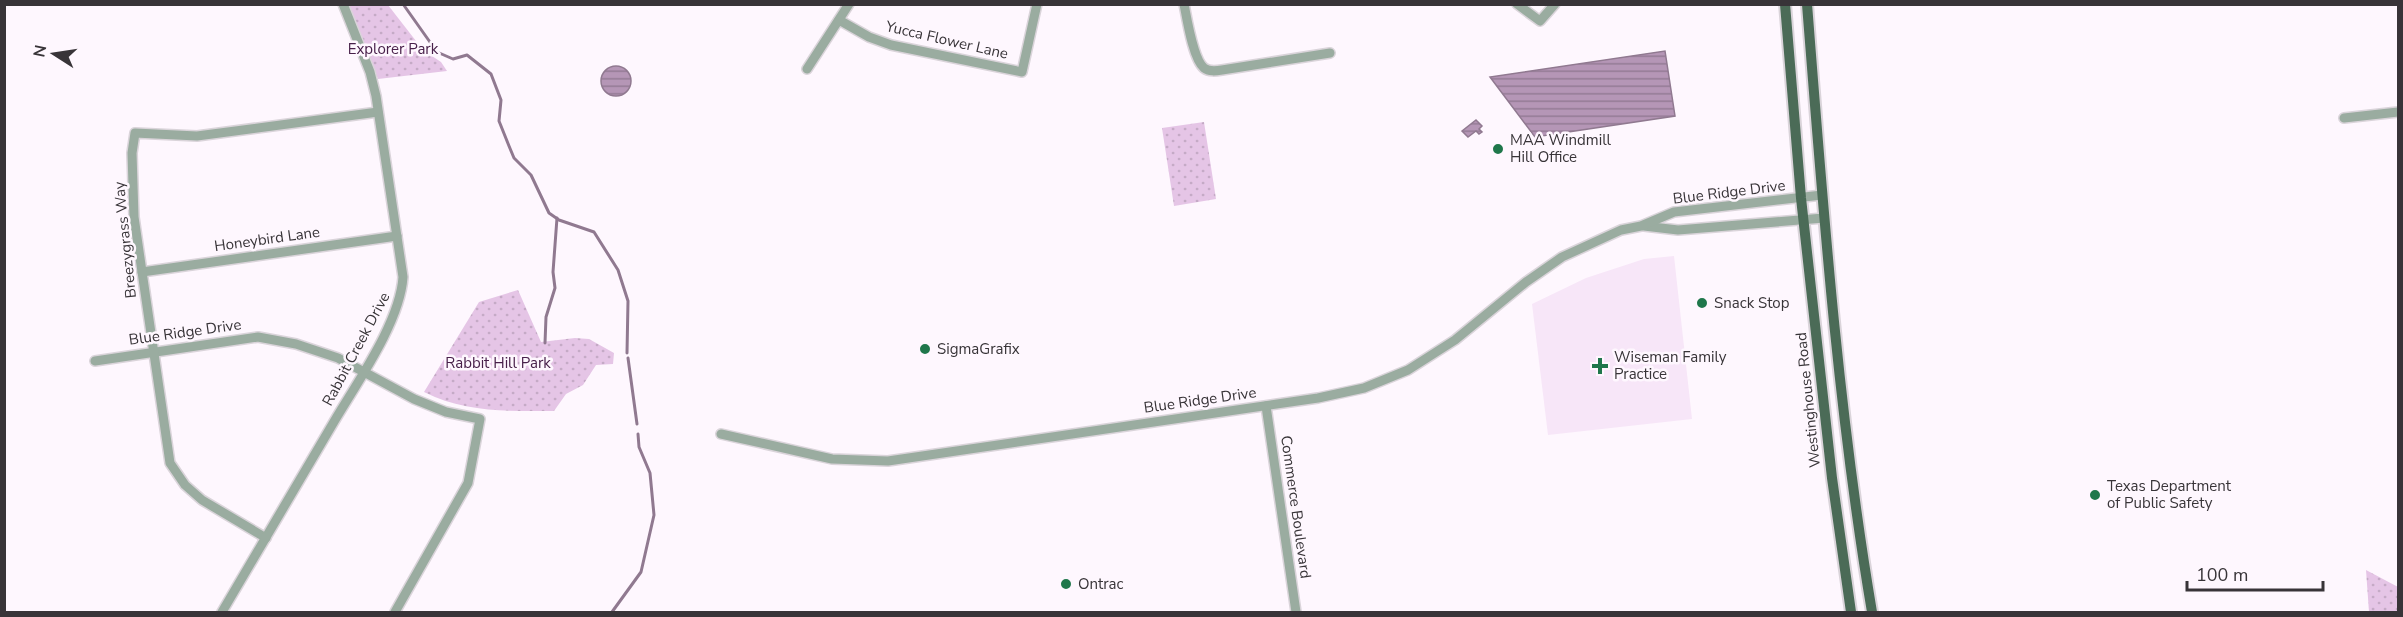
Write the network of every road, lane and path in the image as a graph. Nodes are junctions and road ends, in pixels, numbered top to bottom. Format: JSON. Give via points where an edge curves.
{"nodes":[{"id":1,"x":343,"y":4,"type":"edge"},
{"id":2,"x":849,"y":4,"type":"edge"},
{"id":3,"x":1037,"y":4,"type":"edge"},
{"id":4,"x":1184,"y":4,"type":"edge"},
{"id":5,"x":1517,"y":4,"type":"edge"},
{"id":6,"x":1555,"y":4,"type":"edge"},
{"id":7,"x":1785,"y":4,"type":"edge"},
{"id":8,"x":1807,"y":4,"type":"edge"},
{"id":9,"x":839,"y":20,"type":"junction"},
{"id":10,"x":1330,"y":53,"type":"dead end"},
{"id":11,"x":807,"y":69,"type":"dead end"},
{"id":12,"x":378,"y":112,"type":"junction"},
{"id":13,"x":2398,"y":112,"type":"edge"},
{"id":14,"x":2344,"y":118,"type":"dead end"},
{"id":15,"x":1822,"y":195,"type":"junction"},
{"id":16,"x":1801,"y":198,"type":"junction"},
{"id":17,"x":1824,"y":218,"type":"junction"},
{"id":18,"x":1803,"y":220,"type":"junction"},
{"id":19,"x":1641,"y":226,"type":"junction"},
{"id":20,"x":397,"y":236,"type":"junction"},
{"id":21,"x":142,"y":272,"type":"junction"},
{"id":22,"x":154,"y":352,"type":"junction"},
{"id":23,"x":95,"y":361,"type":"dead end"},
{"id":24,"x":364,"y":370,"type":"junction"},
{"id":25,"x":1266,"y":405,"type":"junction"},
{"id":26,"x":721,"y":434,"type":"dead end"},
{"id":27,"x":266,"y":538,"type":"junction"},
{"id":28,"x":222,"y":612,"type":"edge"},
{"id":29,"x":395,"y":612,"type":"edge"},
{"id":30,"x":1296,"y":612,"type":"edge"},
{"id":31,"x":1851,"y":612,"type":"edge"},
{"id":32,"x":1872,"y":612,"type":"edge"}],
"edges":[{"from":1,"to":12,"type":"street","name":"Rabbit Creek Drive","via":[[370,72]]},
{"from":2,"to":9,"type":"street"},
{"from":3,"to":9,"type":"street","name":"Yucca Flower Lane","via":[[1022,72],[891,45]]},
{"from":4,"to":10,"type":"street","via":[[1197,59],[1204,68],[1222,70]]},
{"from":5,"to":6,"type":"street","via":[[1540,21]]},
{"from":7,"to":16,"type":"main road","name":"Westinghouse Road"},
{"from":8,"to":15,"type":"main road"},
{"from":9,"to":11,"type":"street"},
{"from":12,"to":20,"type":"street","name":"Rabbit Creek Drive"},
{"from":12,"to":21,"type":"street","name":"Breezygrass Way","via":[[197,136],[135,133],[134,217]]},
{"from":13,"to":14,"type":"street"},
{"from":15,"to":16,"type":"street","name":"Blue Ridge Drive"},
{"from":15,"to":17,"type":"main road"},
{"from":16,"to":18,"type":"main road","name":"Westinghouse Road"},
{"from":16,"to":19,"type":"street","name":"Blue Ridge Drive","via":[[1674,212]]},
{"from":17,"to":18,"type":"street","name":"Blue Ridge Drive"},
{"from":17,"to":32,"type":"main road"},
{"from":18,"to":19,"type":"street","name":"Blue Ridge Drive","via":[[1678,230]]},
{"from":18,"to":31,"type":"main road","name":"Westinghouse Road"},
{"from":19,"to":25,"type":"street","name":"Blue Ridge Drive","via":[[1621,230],[1562,257],[1455,340],[1408,370],[1364,388]]},
{"from":20,"to":21,"type":"street","name":"Honeybird Lane"},
{"from":20,"to":24,"type":"street","name":"Rabbit Creek Drive","via":[[402,293]]},
{"from":21,"to":22,"type":"street","name":"Breezygrass Way"},
{"from":22,"to":23,"type":"street","name":"Blue Ridge Drive"},
{"from":22,"to":24,"type":"street","name":"Blue Ridge Drive","via":[[258,337],[296,344]]},
{"from":22,"to":27,"type":"street","name":"Breezygrass Way","via":[[170,463],[185,485],[202,500]]},
{"from":24,"to":27,"type":"street","name":"Rabbit Creek Drive"},
{"from":24,"to":29,"type":"street","name":"Blue Ridge Drive","via":[[414,399],[446,412],[480,419],[468,483]]},
{"from":25,"to":26,"type":"street","name":"Blue Ridge Drive","via":[[888,461],[832,459]]},
{"from":25,"to":30,"type":"street","name":"Commerce Boulevard"},
{"from":27,"to":28,"type":"street","name":"Rabbit Creek Drive"}]}
